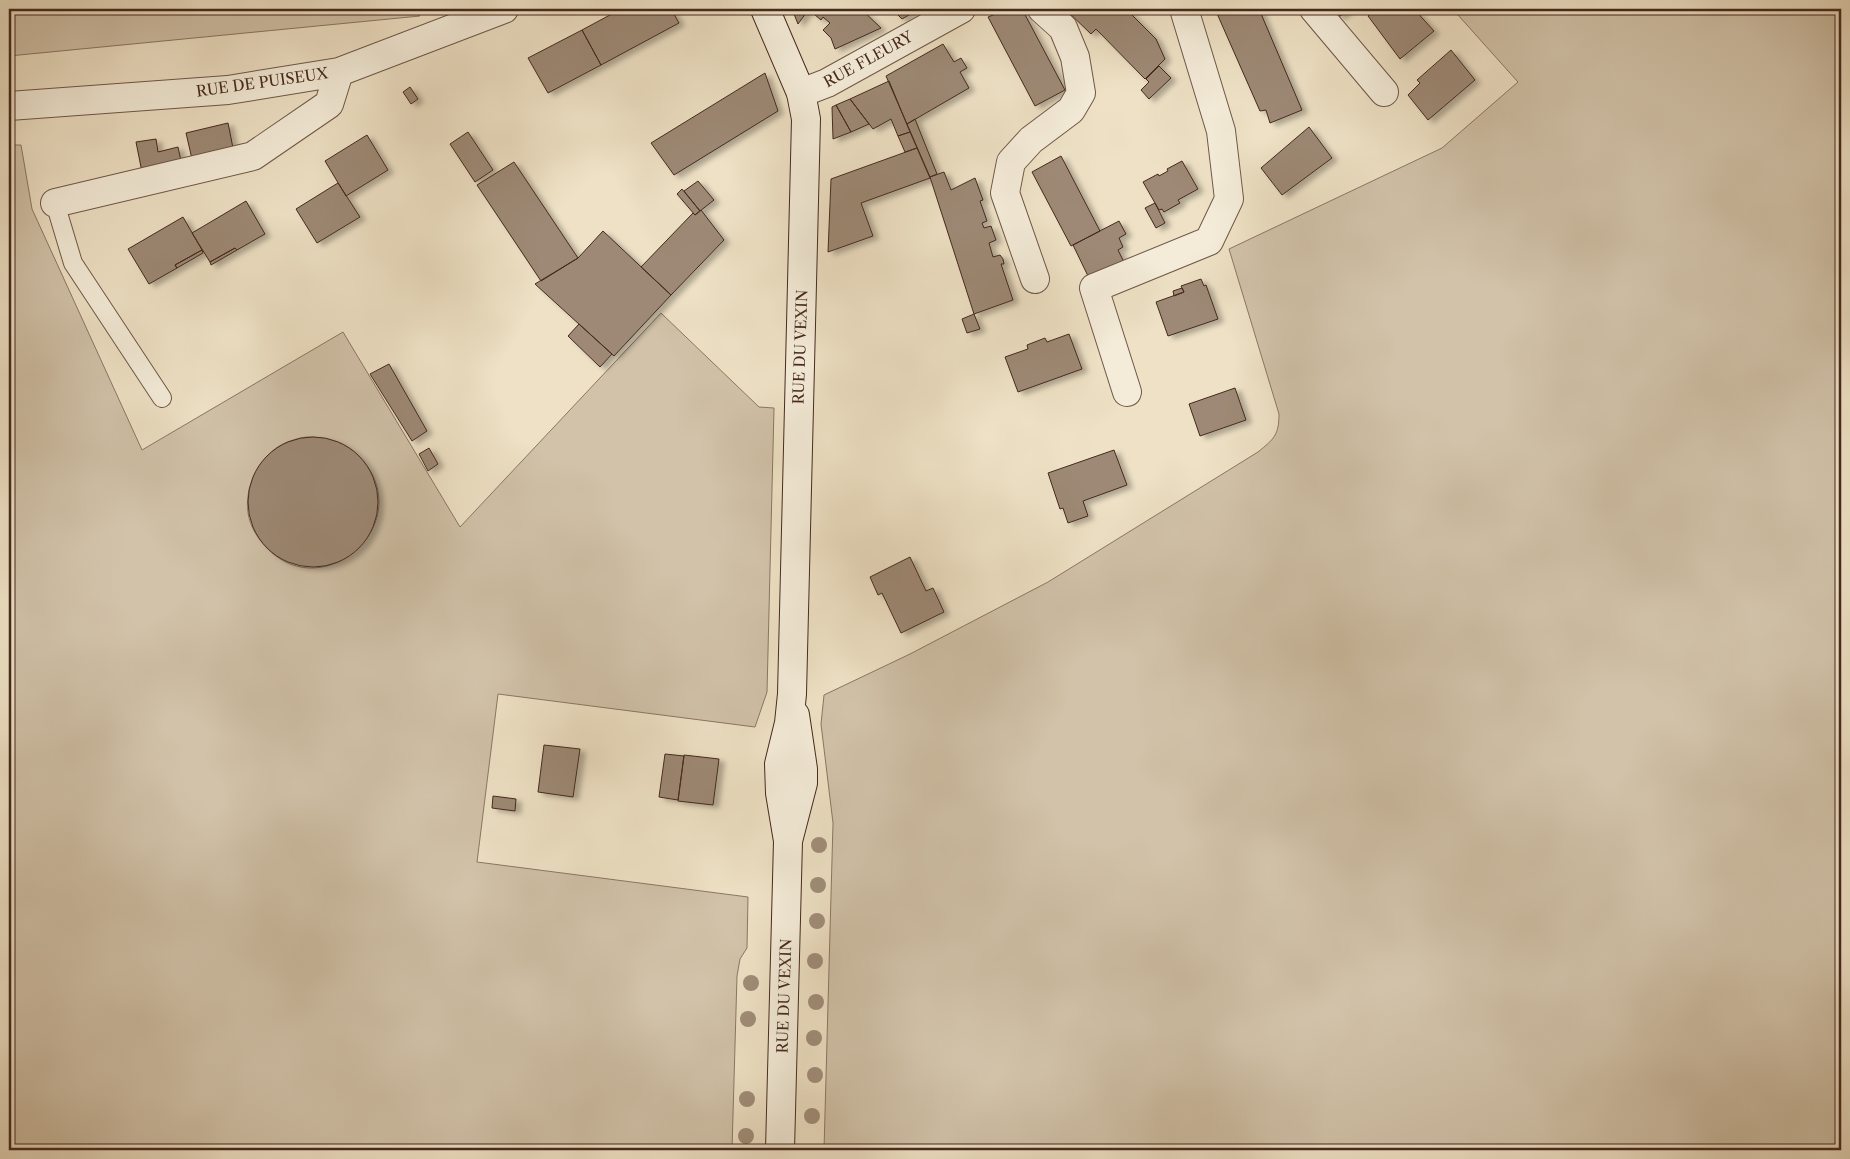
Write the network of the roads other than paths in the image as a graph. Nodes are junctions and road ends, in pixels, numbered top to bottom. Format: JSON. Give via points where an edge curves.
{"nodes":[{"id":1,"x":504,"y":9,"type":"edge"},
{"id":2,"x":765,"y":9,"type":"edge"},
{"id":3,"x":961,"y":9,"type":"edge"},
{"id":4,"x":1042,"y":9,"type":"edge"},
{"id":5,"x":1184,"y":9,"type":"edge"},
{"id":6,"x":1314,"y":9,"type":"edge"},
{"id":7,"x":339,"y":72,"type":"junction"},
{"id":8,"x":1384,"y":92,"type":"dead end"},
{"id":9,"x":801,"y":93,"type":"junction"},
{"id":10,"x":9,"y":106,"type":"edge"},
{"id":11,"x":55,"y":203,"type":"joint"},
{"id":12,"x":1035,"y":279,"type":"dead end"},
{"id":13,"x":1127,"y":392,"type":"dead end"},
{"id":14,"x":162,"y":398,"type":"dead end"},
{"id":15,"x":780,"y":1150,"type":"edge"}],
"edges":[{"from":1,"to":7,"type":"street","name":"RUE DE PUISEUX"},
{"from":2,"to":9,"type":"street","name":"RUE DU VEXIN"},
{"from":3,"to":9,"type":"street","name":"RUE FLEURY","via":[[827,83]]},
{"from":4,"to":12,"type":"street","via":[[1062,28],[1075,57],[1081,93],[1071,110],[1031,140],[1011,162],[1005,193]]},
{"from":5,"to":13,"type":"street","via":[[1221,132],[1229,199],[1209,241],[1094,288]]},
{"from":6,"to":8,"type":"street"},
{"from":7,"to":10,"type":"street","name":"RUE DE PUISEUX","via":[[228,90]]},
{"from":7,"to":11,"type":"street","via":[[329,104],[253,156]]},
{"from":9,"to":15,"type":"street","name":"RUE DU VEXIN","via":[[806,119],[806,158],[792,694],[779,764],[788,841]]},
{"from":11,"to":14,"type":"lane","via":[[73,263]]}]}
